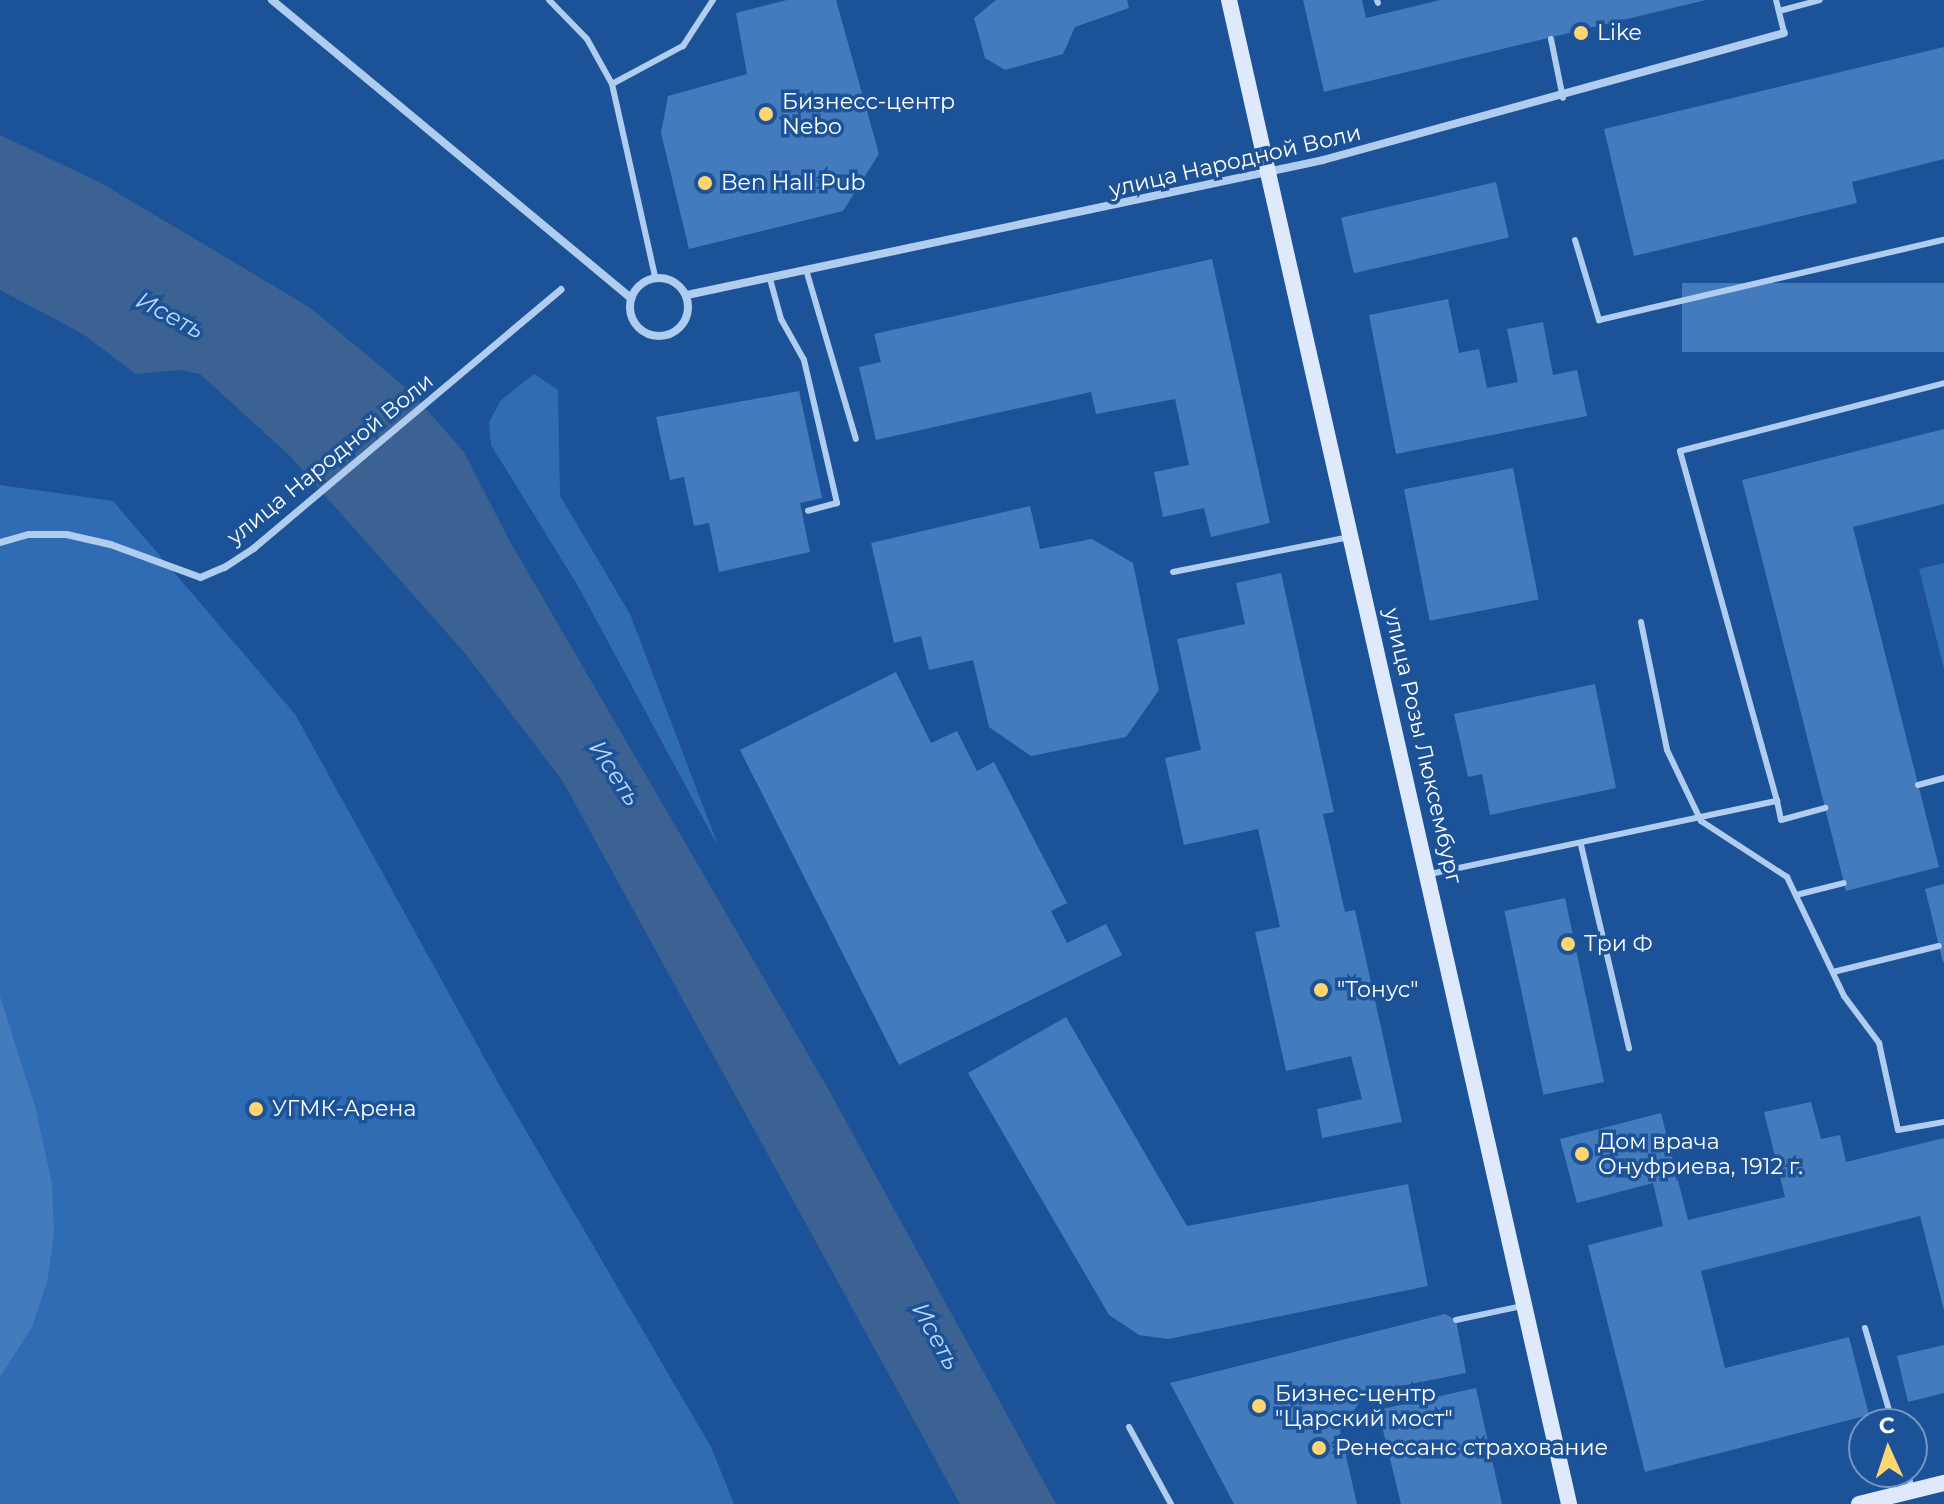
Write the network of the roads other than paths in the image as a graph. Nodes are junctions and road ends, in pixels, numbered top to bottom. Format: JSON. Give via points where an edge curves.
{"nodes":[{"id":1,"x":272,"y":0,"type":"edge"},
{"id":2,"x":549,"y":0,"type":"edge"},
{"id":3,"x":713,"y":0,"type":"edge"},
{"id":4,"x":1229,"y":0,"type":"edge"},
{"id":5,"x":1776,"y":0,"type":"edge"},
{"id":6,"x":1820,"y":0,"type":"edge"},
{"id":7,"x":1779,"y":11,"type":"junction"},
{"id":8,"x":1784,"y":33,"type":"joint"},
{"id":9,"x":1551,"y":39,"type":"dead end"},
{"id":10,"x":612,"y":84,"type":"junction"},
{"id":11,"x":1563,"y":98,"type":"junction"},
{"id":12,"x":1269,"y":173,"type":"junction"},
{"id":13,"x":1575,"y":240,"type":"dead end"},
{"id":14,"x":1944,"y":240,"type":"edge"},
{"id":15,"x":807,"y":273,"type":"junction"},
{"id":16,"x":655,"y":277,"type":"junction"},
{"id":17,"x":770,"y":279,"type":"junction"},
{"id":18,"x":561,"y":289,"type":"dead end"},
{"id":19,"x":687,"y":295,"type":"junction"},
{"id":20,"x":631,"y":298,"type":"junction"},
{"id":21,"x":1944,"y":383,"type":"edge"},
{"id":22,"x":856,"y":439,"type":"dead end"},
{"id":23,"x":808,"y":511,"type":"dead end"},
{"id":24,"x":1353,"y":536,"type":"junction"},
{"id":25,"x":0,"y":542,"type":"edge"},
{"id":26,"x":1173,"y":572,"type":"dead end"},
{"id":27,"x":1641,"y":622,"type":"dead end"},
{"id":28,"x":1944,"y":778,"type":"edge"},
{"id":29,"x":1918,"y":785,"type":"dead end"},
{"id":30,"x":1777,"y":801,"type":"junction"},
{"id":31,"x":1825,"y":808,"type":"dead end"},
{"id":32,"x":1701,"y":821,"type":"junction"},
{"id":33,"x":1581,"y":845,"type":"junction"},
{"id":34,"x":1430,"y":874,"type":"junction"},
{"id":35,"x":1844,"y":883,"type":"dead end"},
{"id":36,"x":1796,"y":895,"type":"junction"},
{"id":37,"x":1939,"y":946,"type":"dead end"},
{"id":38,"x":1833,"y":972,"type":"junction"},
{"id":39,"x":1629,"y":1048,"type":"dead end"},
{"id":40,"x":1944,"y":1122,"type":"edge"},
{"id":41,"x":1524,"y":1306,"type":"junction"},
{"id":42,"x":1456,"y":1320,"type":"dead end"},
{"id":43,"x":1865,"y":1328,"type":"dead end"},
{"id":44,"x":1888,"y":1408,"type":"edge"},
{"id":45,"x":1129,"y":1427,"type":"dead end"},
{"id":46,"x":1944,"y":1483,"type":"edge"},
{"id":47,"x":1912,"y":1488,"type":"edge"},
{"id":48,"x":1913,"y":1491,"type":"junction"},
{"id":49,"x":1171,"y":1504,"type":"edge"},
{"id":50,"x":1569,"y":1504,"type":"edge"},
{"id":51,"x":1859,"y":1504,"type":"edge"}],
"edges":[{"from":1,"to":20,"type":"street"},
{"from":2,"to":10,"type":"lane","via":[[587,39]]},
{"from":3,"to":10,"type":"lane","via":[[683,46]]},
{"from":4,"to":12,"type":"main road","name":"улица Розы Люксембург"},
{"from":5,"to":7,"type":"lane"},
{"from":6,"to":7,"type":"lane"},
{"from":7,"to":8,"type":"lane"},
{"from":8,"to":11,"type":"street","name":"улица Народной Воли"},
{"from":9,"to":11,"type":"lane"},
{"from":10,"to":16,"type":"lane"},
{"from":11,"to":12,"type":"street","name":"улица Народной Воли"},
{"from":12,"to":15,"type":"street","name":"улица Народной Воли"},
{"from":12,"to":24,"type":"main road","name":"улица Розы Люксембург"},
{"from":13,"to":14,"type":"lane","via":[[1599,320]]},
{"from":15,"to":17,"type":"street","name":"улица Народной Воли"},
{"from":15,"to":22,"type":"lane"},
{"from":16,"to":19,"type":"street","via":[[675,281]]},
{"from":16,"to":20,"type":"street","via":[[641,283]]},
{"from":17,"to":19,"type":"street","name":"улица Народной Воли"},
{"from":17,"to":23,"type":"lane","via":[[781,319],[804,360],[837,503]]},
{"from":18,"to":25,"type":"street","name":"улица Народной Воли","via":[[253,548],[200,577],[66,534]]},
{"from":19,"to":20,"type":"street","via":[[688,313],[680,328],[664,336],[637,326]]},
{"from":21,"to":30,"type":"lane","via":[[1680,451]]},
{"from":24,"to":26,"type":"lane"},
{"from":24,"to":34,"type":"main road","name":"улица Розы Люксембург"},
{"from":27,"to":32,"type":"lane","via":[[1667,750]]},
{"from":28,"to":29,"type":"lane"},
{"from":30,"to":31,"type":"lane","via":[[1781,820]]},
{"from":30,"to":32,"type":"lane"},
{"from":32,"to":33,"type":"lane"},
{"from":32,"to":36,"type":"lane","via":[[1787,877]]},
{"from":33,"to":34,"type":"lane"},
{"from":33,"to":39,"type":"lane"},
{"from":34,"to":41,"type":"main road","name":"улица Розы Люксембург"},
{"from":35,"to":36,"type":"lane"},
{"from":36,"to":38,"type":"lane"},
{"from":37,"to":38,"type":"lane"},
{"from":38,"to":40,"type":"lane","via":[[1879,1043],[1898,1130]]},
{"from":41,"to":42,"type":"lane"},
{"from":41,"to":50,"type":"main road","name":"улица Розы Люксембург"},
{"from":43,"to":44,"type":"lane"},
{"from":45,"to":49,"type":"lane"},
{"from":46,"to":48,"type":"main road"},
{"from":47,"to":48,"type":"lane"},
{"from":48,"to":51,"type":"main road"}]}
